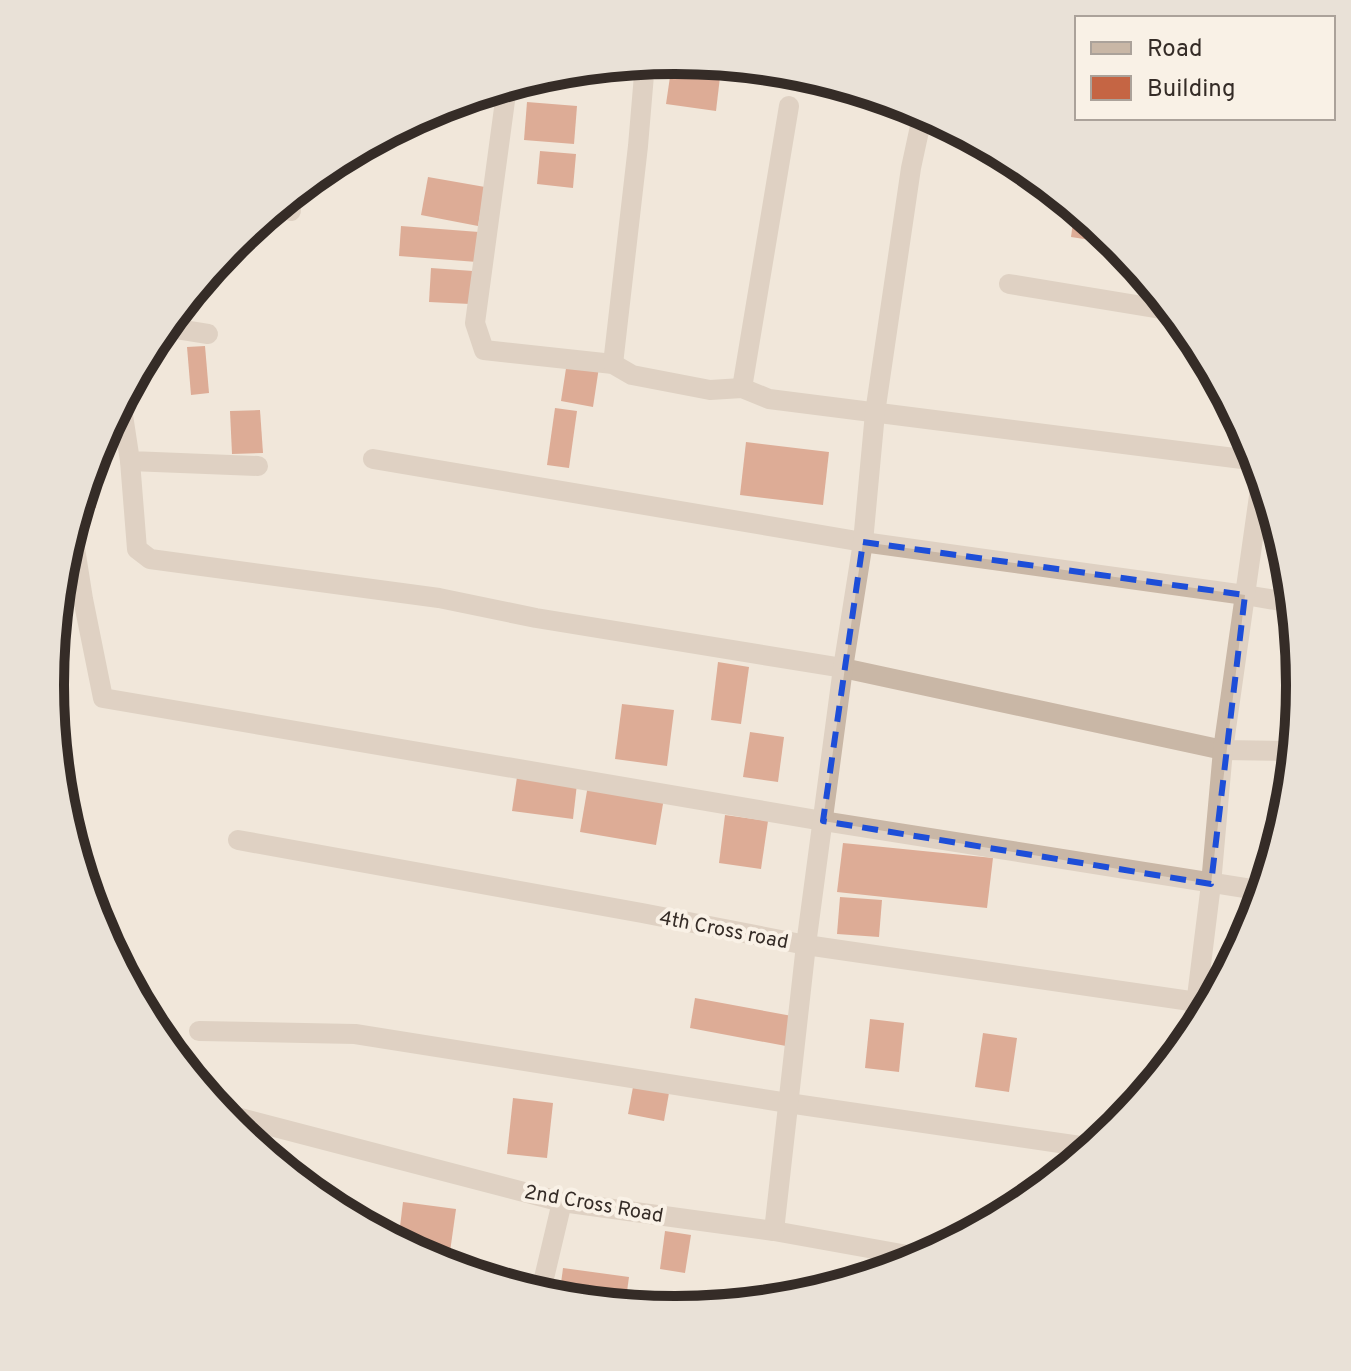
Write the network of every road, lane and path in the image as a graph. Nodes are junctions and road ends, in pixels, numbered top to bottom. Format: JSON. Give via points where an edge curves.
{"nodes":[{"id":1,"x":644,"y":75,"type":"edge"},
{"id":2,"x":505,"y":98,"type":"edge"},
{"id":3,"x":789,"y":106,"type":"dead end"},
{"id":4,"x":920,"y":126,"type":"edge"},
{"id":5,"x":1009,"y":284,"type":"dead end"},
{"id":6,"x":1157,"y":308,"type":"edge"},
{"id":7,"x":179,"y":329,"type":"edge"},
{"id":8,"x":208,"y":334,"type":"dead end"},
{"id":9,"x":613,"y":364,"type":"junction"},
{"id":10,"x":742,"y":388,"type":"junction"},
{"id":11,"x":875,"y":413,"type":"junction"},
{"id":12,"x":124,"y":422,"type":"edge"},
{"id":13,"x":373,"y":459,"type":"dead end"},
{"id":14,"x":1243,"y":459,"type":"edge"},
{"id":15,"x":130,"y":461,"type":"junction"},
{"id":16,"x":258,"y":466,"type":"dead end"},
{"id":17,"x":1258,"y":501,"type":"edge"},
{"id":18,"x":863,"y":542,"type":"junction"},
{"id":19,"x":77,"y":561,"type":"edge"},
{"id":20,"x":1245,"y":595,"type":"junction"},
{"id":21,"x":1281,"y":601,"type":"edge"},
{"id":22,"x":843,"y":668,"type":"junction"},
{"id":23,"x":1223,"y":750,"type":"junction"},
{"id":24,"x":1283,"y":751,"type":"edge"},
{"id":25,"x":823,"y":821,"type":"junction"},
{"id":26,"x":238,"y":840,"type":"dead end"},
{"id":27,"x":1211,"y":884,"type":"junction"},
{"id":28,"x":1252,"y":889,"type":"edge"},
{"id":29,"x":806,"y":945,"type":"junction"},
{"id":30,"x":1205,"y":992,"type":"edge"},
{"id":31,"x":1198,"y":1002,"type":"edge"},
{"id":32,"x":199,"y":1031,"type":"dead end"},
{"id":33,"x":788,"y":1103,"type":"junction"},
{"id":34,"x":244,"y":1119,"type":"edge"},
{"id":35,"x":1078,"y":1146,"type":"edge"},
{"id":36,"x":562,"y":1202,"type":"junction"},
{"id":37,"x":774,"y":1231,"type":"junction"},
{"id":38,"x":900,"y":1254,"type":"edge"},
{"id":39,"x":543,"y":1282,"type":"edge"}],
"edges":[{"from":1,"to":9,"type":"street"},
{"from":2,"to":9,"type":"street","via":[[475,323],[484,350]]},
{"from":3,"to":10,"type":"street"},
{"from":4,"to":11,"type":"street"},
{"from":5,"to":6,"type":"street"},
{"from":7,"to":8,"type":"street"},
{"from":9,"to":10,"type":"street","via":[[632,375],[710,390]]},
{"from":10,"to":11,"type":"street","via":[[769,399]]},
{"from":11,"to":14,"type":"street"},
{"from":11,"to":18,"type":"street"},
{"from":12,"to":15,"type":"street"},
{"from":13,"to":18,"type":"street"},
{"from":15,"to":16,"type":"street"},
{"from":15,"to":22,"type":"street","via":[[137,549],[150,559],[439,598]]},
{"from":17,"to":20,"type":"street"},
{"from":18,"to":20,"type":"street"},
{"from":18,"to":22,"type":"street"},
{"from":19,"to":25,"type":"street","via":[[103,698]]},
{"from":20,"to":21,"type":"street"},
{"from":20,"to":23,"type":"street"},
{"from":22,"to":23,"type":"street"},
{"from":22,"to":25,"type":"street"},
{"from":23,"to":24,"type":"street"},
{"from":23,"to":27,"type":"street"},
{"from":25,"to":27,"type":"street"},
{"from":25,"to":29,"type":"street"},
{"from":26,"to":29,"type":"street","name":"4th Cross road"},
{"from":27,"to":28,"type":"street"},
{"from":27,"to":30,"type":"street"},
{"from":29,"to":31,"type":"street","name":"4th Cross road"},
{"from":29,"to":33,"type":"street"},
{"from":32,"to":33,"type":"street","via":[[355,1034]]},
{"from":33,"to":35,"type":"street"},
{"from":33,"to":37,"type":"street"},
{"from":34,"to":36,"type":"street","name":"2nd Cross Road"},
{"from":36,"to":37,"type":"street","name":"2nd Cross Road"},
{"from":36,"to":39,"type":"street"},
{"from":37,"to":38,"type":"street","name":"2nd Cross Road"}]}
